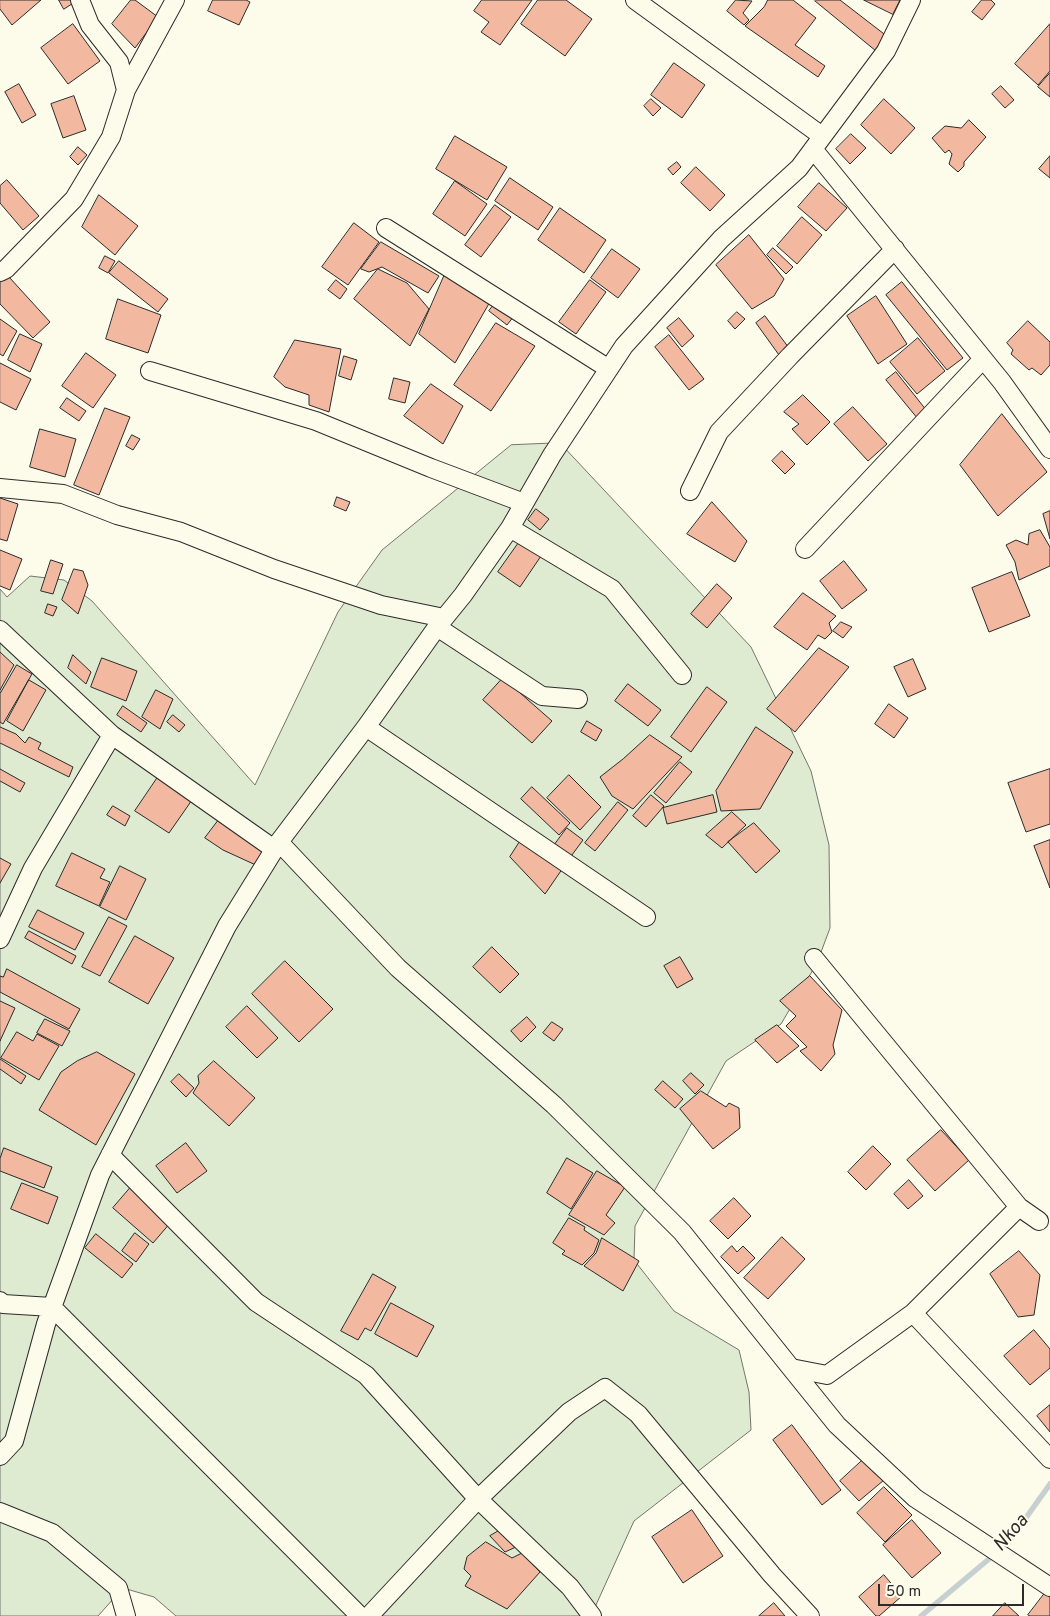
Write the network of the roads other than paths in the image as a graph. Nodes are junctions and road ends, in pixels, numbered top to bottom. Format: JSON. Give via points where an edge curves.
{"nodes":[{"id":1,"x":80,"y":0,"type":"edge"},
{"id":2,"x":175,"y":0,"type":"edge"},
{"id":3,"x":635,"y":0,"type":"edge"},
{"id":4,"x":910,"y":0,"type":"edge"},
{"id":5,"x":126,"y":90,"type":"junction"},
{"id":6,"x":818,"y":143,"type":"junction"},
{"id":7,"x":386,"y":228,"type":"dead end"},
{"id":8,"x":896,"y":249,"type":"junction"},
{"id":9,"x":0,"y":272,"type":"edge"},
{"id":10,"x":983,"y":359,"type":"junction"},
{"id":11,"x":608,"y":369,"type":"junction"},
{"id":12,"x":150,"y":371,"type":"dead end"},
{"id":13,"x":1050,"y":449,"type":"edge"},
{"id":14,"x":0,"y":488,"type":"edge"},
{"id":15,"x":690,"y":490,"type":"dead end"},
{"id":16,"x":524,"y":503,"type":"junction"},
{"id":17,"x":510,"y":528,"type":"junction"},
{"id":18,"x":804,"y":549,"type":"dead end"},
{"id":19,"x":440,"y":623,"type":"junction"},
{"id":20,"x":0,"y":630,"type":"edge"},
{"id":21,"x":682,"y":675,"type":"dead end"},
{"id":22,"x":578,"y":699,"type":"dead end"},
{"id":23,"x":366,"y":727,"type":"junction"},
{"id":24,"x":112,"y":735,"type":"junction"},
{"id":25,"x":277,"y":846,"type":"junction"},
{"id":26,"x":646,"y":917,"type":"dead end"},
{"id":27,"x":0,"y":939,"type":"edge"},
{"id":28,"x":814,"y":958,"type":"dead end"},
{"id":29,"x":110,"y":1155,"type":"junction"},
{"id":30,"x":1019,"y":1207,"type":"junction"},
{"id":31,"x":1039,"y":1221,"type":"dead end"},
{"id":32,"x":0,"y":1301,"type":"edge"},
{"id":33,"x":52,"y":1308,"type":"junction"},
{"id":34,"x":913,"y":1313,"type":"junction"},
{"id":35,"x":791,"y":1368,"type":"junction"},
{"id":36,"x":0,"y":1456,"type":"edge"},
{"id":37,"x":1050,"y":1459,"type":"edge"},
{"id":38,"x":478,"y":1499,"type":"junction"},
{"id":39,"x":0,"y":1512,"type":"edge"},
{"id":40,"x":1050,"y":1588,"type":"edge"},
{"id":41,"x":126,"y":1616,"type":"edge"},
{"id":42,"x":360,"y":1616,"type":"edge"},
{"id":43,"x":369,"y":1616,"type":"edge"},
{"id":44,"x":592,"y":1616,"type":"edge"},
{"id":45,"x":810,"y":1616,"type":"edge"}],
"edges":[{"from":1,"to":5,"type":"street","via":[[90,25],[119,62]]},
{"from":2,"to":5,"type":"street"},
{"from":3,"to":6,"type":"street"},
{"from":4,"to":6,"type":"street","via":[[886,51]]},
{"from":5,"to":9,"type":"street","via":[[111,137],[74,199],[6,270]]},
{"from":6,"to":8,"type":"street"},
{"from":6,"to":11,"type":"street","via":[[799,168],[721,239],[624,346]]},
{"from":7,"to":11,"type":"street"},
{"from":8,"to":10,"type":"street"},
{"from":8,"to":15,"type":"street","via":[[719,432]]},
{"from":10,"to":13,"type":"street"},
{"from":10,"to":18,"type":"street"},
{"from":11,"to":16,"type":"street"},
{"from":12,"to":16,"type":"street","via":[[316,421]]},
{"from":14,"to":19,"type":"street","via":[[63,494],[117,516],[181,532],[274,569]]},
{"from":16,"to":17,"type":"street"},
{"from":17,"to":19,"type":"street"},
{"from":17,"to":21,"type":"street","via":[[612,589]]},
{"from":19,"to":22,"type":"street","via":[[542,696]]},
{"from":19,"to":23,"type":"street"},
{"from":20,"to":24,"type":"street"},
{"from":23,"to":25,"type":"street"},
{"from":23,"to":26,"type":"street"},
{"from":24,"to":25,"type":"street"},
{"from":24,"to":27,"type":"street","via":[[33,868]]},
{"from":25,"to":29,"type":"street","via":[[227,926]]},
{"from":25,"to":35,"type":"street","via":[[398,968],[554,1106],[682,1232]]},
{"from":28,"to":30,"type":"street"},
{"from":29,"to":33,"type":"street"},
{"from":29,"to":38,"type":"street","via":[[256,1302],[366,1375]]},
{"from":30,"to":31,"type":"street"},
{"from":30,"to":34,"type":"street"},
{"from":32,"to":33,"type":"street","via":[[3,1304]]},
{"from":33,"to":36,"type":"street","via":[[14,1441]]},
{"from":33,"to":42,"type":"street"},
{"from":34,"to":35,"type":"street","via":[[827,1375]]},
{"from":34,"to":37,"type":"street"},
{"from":35,"to":40,"type":"street","via":[[837,1424],[915,1498]]},
{"from":38,"to":43,"type":"street"},
{"from":38,"to":44,"type":"street","via":[[570,1588]]},
{"from":38,"to":45,"type":"street","via":[[570,1412],[605,1388],[638,1414]]},
{"from":39,"to":41,"type":"street","via":[[52,1533],[118,1588]]}]}
